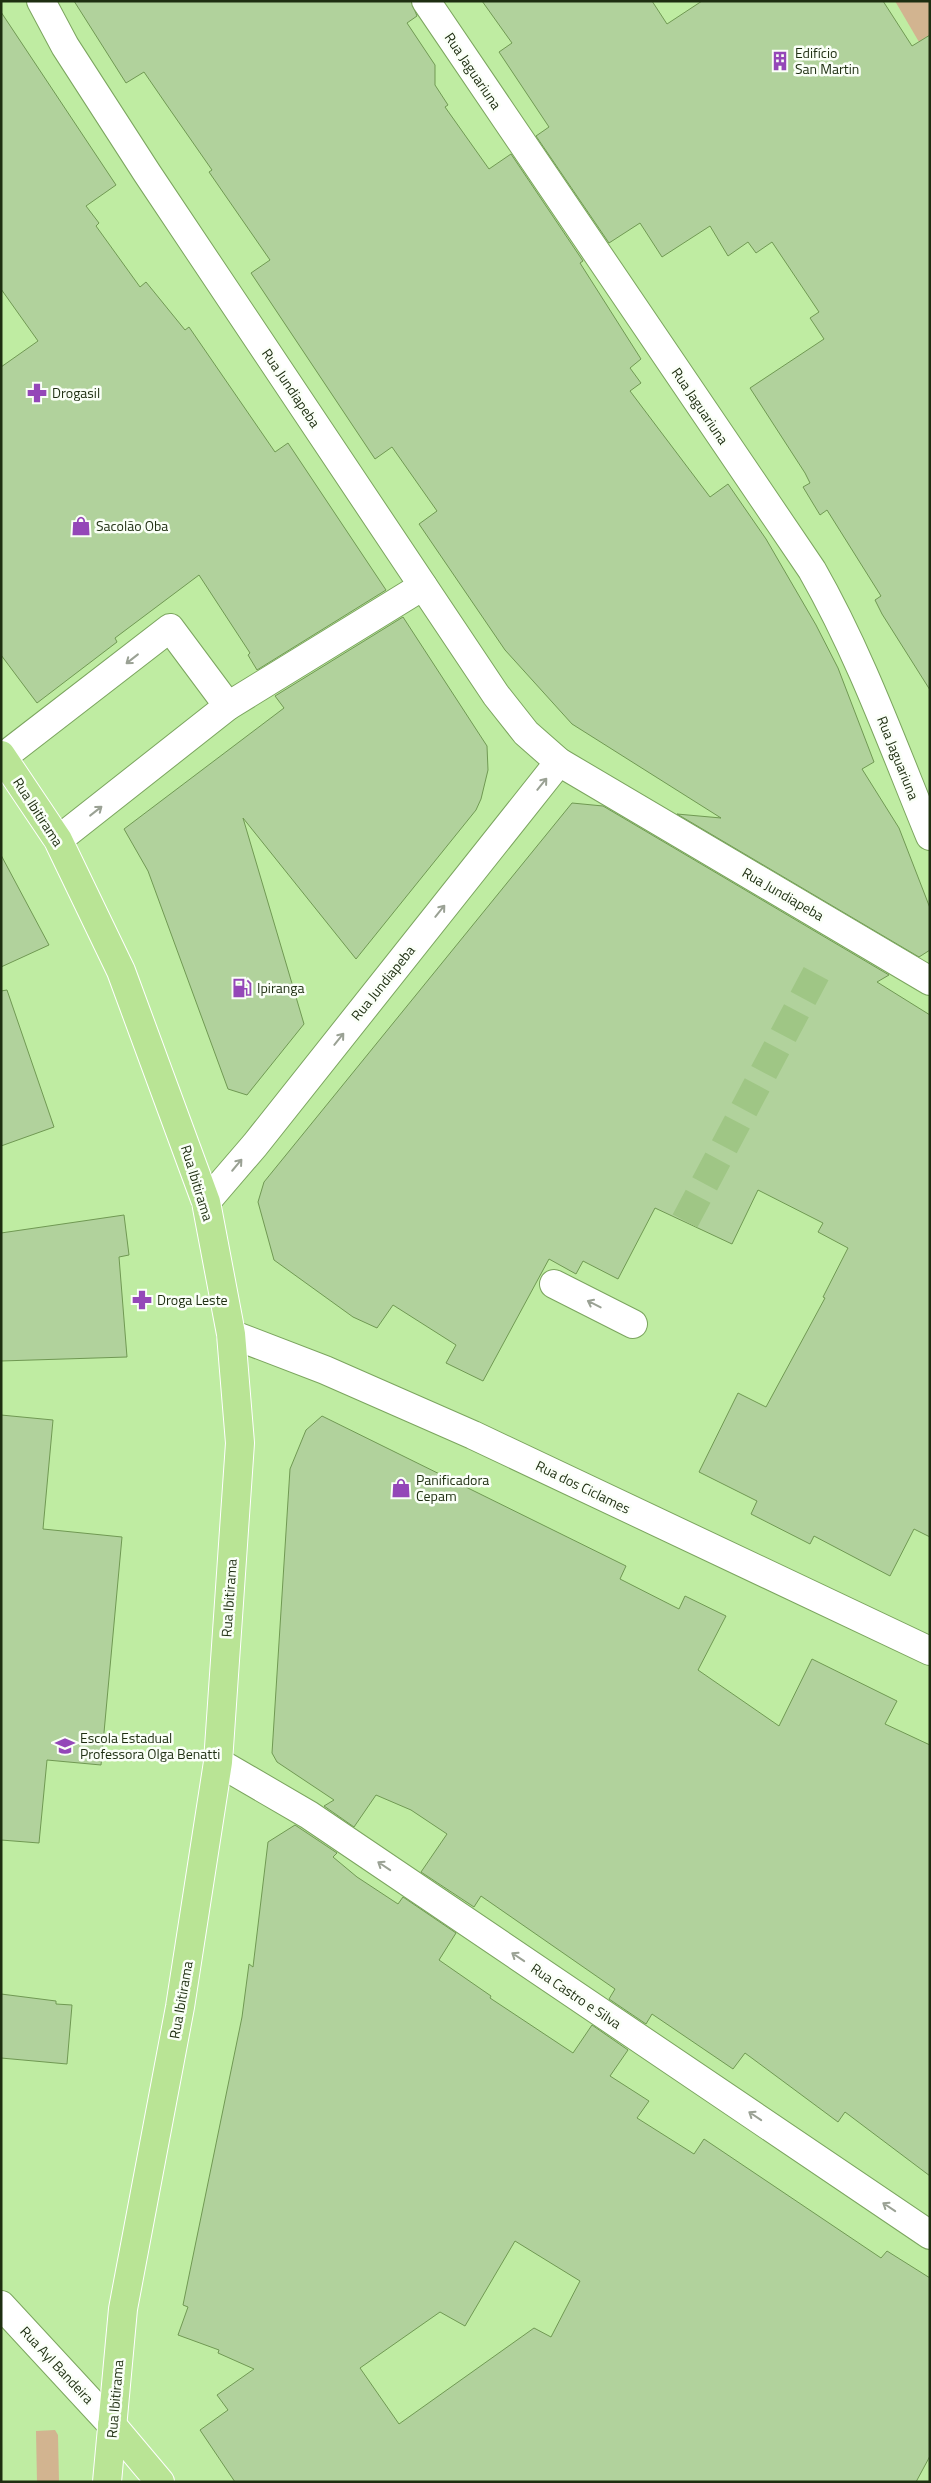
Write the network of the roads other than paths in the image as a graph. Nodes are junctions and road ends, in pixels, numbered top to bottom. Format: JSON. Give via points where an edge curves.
{"nodes":[{"id":1,"x":41,"y":1,"type":"edge"},
{"id":2,"x":426,"y":1,"type":"edge"},
{"id":3,"x":422,"y":586,"type":"junction"},
{"id":4,"x":228,"y":706,"type":"junction"},
{"id":5,"x":2,"y":756,"type":"edge"},
{"id":6,"x":559,"y":762,"type":"junction"},
{"id":7,"x":930,"y":836,"type":"edge"},
{"id":8,"x":58,"y":840,"type":"junction"},
{"id":9,"x":930,"y":981,"type":"edge"},
{"id":10,"x":206,"y":1202,"type":"junction"},
{"id":11,"x":554,"y":1284,"type":"dead end"},
{"id":12,"x":633,"y":1324,"type":"dead end"},
{"id":13,"x":231,"y":1334,"type":"junction"},
{"id":14,"x":930,"y":1651,"type":"edge"},
{"id":15,"x":218,"y":1762,"type":"junction"},
{"id":16,"x":930,"y":2234,"type":"edge"},
{"id":17,"x":1,"y":2305,"type":"edge"},
{"id":18,"x":112,"y":2425,"type":"junction"},
{"id":19,"x":107,"y":2482,"type":"edge"},
{"id":20,"x":160,"y":2482,"type":"edge"}],
"edges":[{"from":1,"to":3,"type":"street","name":"Rua Jundiapeba","via":[[65,46],[147,173]]},
{"from":2,"to":7,"type":"street","name":"Rua Jaguariuna","via":[[812,570],[861,665]]},
{"from":3,"to":4,"type":"street"},
{"from":3,"to":6,"type":"street","name":"Rua Jundiapeba","via":[[496,695],[526,732]]},
{"from":4,"to":5,"type":"street","one_way":true,"via":[[170,628]]},
{"from":8,"to":4,"type":"street","one_way":true},
{"from":5,"to":8,"type":"main road","name":"Rua Ibitirama"},
{"from":6,"to":9,"type":"street","name":"Rua Jundiapeba"},
{"from":10,"to":6,"type":"street","name":"Rua Jundiapeba","one_way":true},
{"from":8,"to":10,"type":"main road","name":"Rua Ibitirama","via":[[121,971]]},
{"from":10,"to":13,"type":"main road","name":"Rua Ibitirama"},
{"from":12,"to":11,"type":"street","one_way":true},
{"from":13,"to":14,"type":"street","name":"Rua dos Ciclames","via":[[326,1370],[474,1435]]},
{"from":13,"to":15,"type":"main road","name":"Rua Ibitirama","via":[[240,1442]]},
{"from":16,"to":15,"type":"street","name":"Rua Castro e Silva","one_way":true,"via":[[309,1816]]},
{"from":15,"to":18,"type":"main road","name":"Rua Ibitirama","via":[[180,2007],[123,2309]]},
{"from":17,"to":18,"type":"street","name":"Rua Ayl Bandeira"},
{"from":18,"to":19,"type":"main road","name":"Rua Ibitirama"},
{"from":18,"to":20,"type":"main road"}]}
